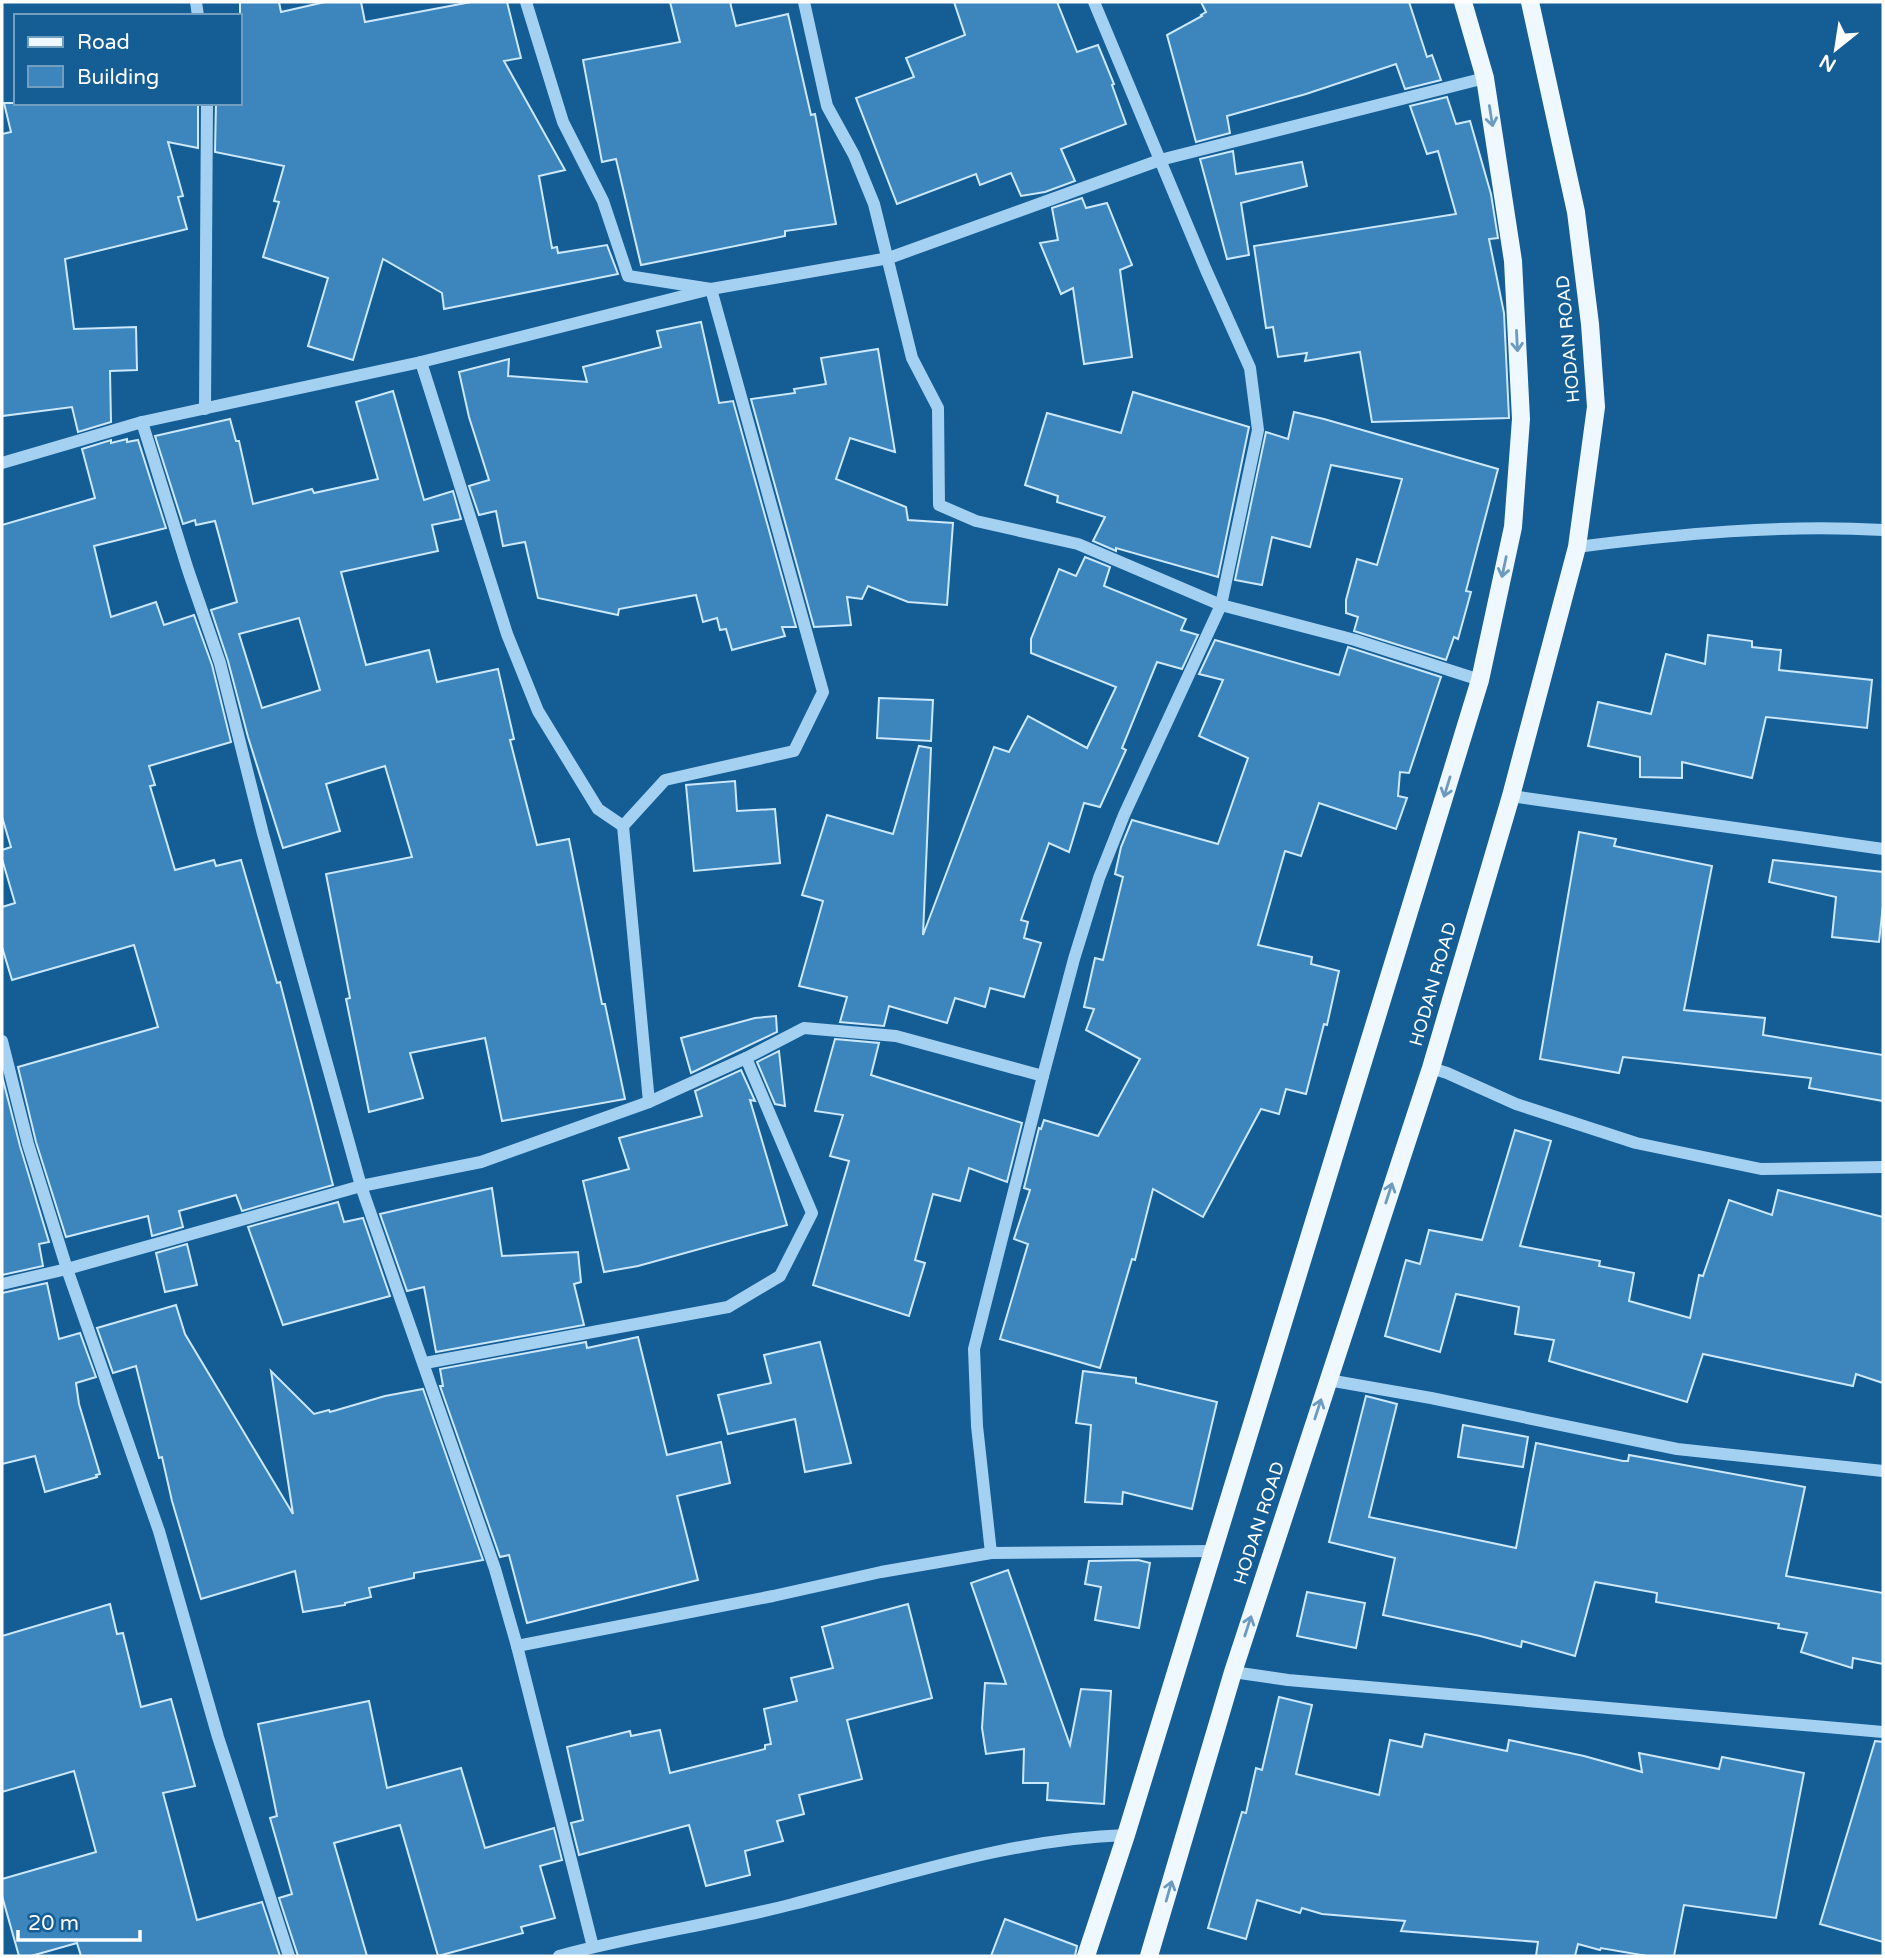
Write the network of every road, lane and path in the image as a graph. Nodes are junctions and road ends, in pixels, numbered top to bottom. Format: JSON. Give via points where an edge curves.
{"nodes":[{"id":1,"x":526,"y":2,"type":"edge"},
{"id":2,"x":804,"y":2,"type":"edge"},
{"id":3,"x":1094,"y":2,"type":"edge"},
{"id":4,"x":1463,"y":2,"type":"edge"},
{"id":5,"x":1530,"y":2,"type":"edge"},
{"id":6,"x":1485,"y":78,"type":"junction"},
{"id":7,"x":207,"y":105,"type":"edge"},
{"id":8,"x":1160,"y":160,"type":"junction"},
{"id":9,"x":889,"y":258,"type":"junction"},
{"id":10,"x":710,"y":289,"type":"junction"},
{"id":11,"x":421,"y":362,"type":"junction"},
{"id":12,"x":205,"y":409,"type":"junction"},
{"id":13,"x":142,"y":422,"type":"junction"},
{"id":14,"x":2,"y":463,"type":"edge"},
{"id":15,"x":1883,"y":530,"type":"edge"},
{"id":16,"x":1577,"y":547,"type":"junction"},
{"id":17,"x":1221,"y":605,"type":"junction"},
{"id":18,"x":1480,"y":680,"type":"junction"},
{"id":19,"x":1511,"y":796,"type":"junction"},
{"id":20,"x":623,"y":826,"type":"junction"},
{"id":21,"x":1883,"y":849,"type":"edge"},
{"id":22,"x":2,"y":1041,"type":"edge"},
{"id":23,"x":746,"y":1059,"type":"junction"},
{"id":24,"x":1431,"y":1068,"type":"junction"},
{"id":25,"x":1043,"y":1076,"type":"junction"},
{"id":26,"x":649,"y":1102,"type":"junction"},
{"id":27,"x":1883,"y":1167,"type":"edge"},
{"id":28,"x":361,"y":1186,"type":"junction"},
{"id":29,"x":67,"y":1269,"type":"junction"},
{"id":30,"x":2,"y":1284,"type":"edge"},
{"id":31,"x":425,"y":1363,"type":"junction"},
{"id":32,"x":1328,"y":1380,"type":"junction"},
{"id":33,"x":1883,"y":1471,"type":"edge"},
{"id":34,"x":1213,"y":1551,"type":"junction"},
{"id":35,"x":991,"y":1553,"type":"junction"},
{"id":36,"x":517,"y":1646,"type":"junction"},
{"id":37,"x":1233,"y":1672,"type":"junction"},
{"id":38,"x":1883,"y":1732,"type":"edge"},
{"id":39,"x":1126,"y":1835,"type":"junction"},
{"id":40,"x":593,"y":1947,"type":"junction"},
{"id":41,"x":289,"y":1956,"type":"edge"},
{"id":42,"x":559,"y":1956,"type":"edge"},
{"id":43,"x":1086,"y":1956,"type":"edge"},
{"id":44,"x":1153,"y":1956,"type":"edge"}],
"edges":[{"from":1,"to":10,"type":"street","via":[[563,122],[603,201],[628,276]]},
{"from":2,"to":9,"type":"street","via":[[827,106],[874,204]]},
{"from":3,"to":8,"type":"street"},
{"from":4,"to":6,"type":"main road","name":"HODAN ROAD"},
{"from":5,"to":16,"type":"main road","name":"HODAN ROAD","via":[[1576,212],[1590,324],[1596,407]]},
{"from":6,"to":8,"type":"street"},
{"from":6,"to":18,"type":"main road","name":"HODAN ROAD","one_way":true,"via":[[1513,261],[1521,419],[1513,527]]},
{"from":7,"to":12,"type":"street"},
{"from":8,"to":9,"type":"street"},
{"from":8,"to":17,"type":"street","via":[[1250,368],[1258,430]]},
{"from":9,"to":10,"type":"street"},
{"from":9,"to":17,"type":"street","via":[[912,358],[938,408],[939,505],[976,521],[1078,544]]},
{"from":10,"to":11,"type":"street"},
{"from":10,"to":20,"type":"street","via":[[823,692],[794,751],[665,780]]},
{"from":11,"to":12,"type":"street"},
{"from":11,"to":20,"type":"street","via":[[507,634],[538,711],[598,809]]},
{"from":12,"to":13,"type":"street"},
{"from":13,"to":14,"type":"street"},
{"from":13,"to":28,"type":"street","via":[[220,663]]},
{"from":15,"to":16,"type":"street","via":[[1770,530]]},
{"from":16,"to":19,"type":"main road","name":"HODAN ROAD"},
{"from":17,"to":18,"type":"street","via":[[1355,640]]},
{"from":17,"to":25,"type":"street","via":[[1099,878]]},
{"from":18,"to":34,"type":"main road","name":"HODAN ROAD","one_way":true},
{"from":19,"to":21,"type":"street"},
{"from":19,"to":24,"type":"main road","name":"HODAN ROAD"},
{"from":20,"to":26,"type":"street"},
{"from":22,"to":29,"type":"street","via":[[27,1144]]},
{"from":23,"to":25,"type":"street","via":[[804,1028],[896,1036]]},
{"from":23,"to":26,"type":"street"},
{"from":23,"to":31,"type":"street","via":[[812,1213],[780,1276],[728,1307]]},
{"from":24,"to":27,"type":"street","via":[[1516,1104],[1636,1143],[1761,1169]]},
{"from":32,"to":24,"type":"main road","name":"HODAN ROAD","one_way":true},
{"from":25,"to":35,"type":"street","via":[[974,1349]]},
{"from":26,"to":28,"type":"street","via":[[481,1162]]},
{"from":28,"to":29,"type":"street"},
{"from":28,"to":31,"type":"street"},
{"from":29,"to":30,"type":"street"},
{"from":29,"to":41,"type":"street","via":[[159,1531],[218,1737]]},
{"from":31,"to":36,"type":"street"},
{"from":32,"to":33,"type":"street","via":[[1677,1449]]},
{"from":37,"to":32,"type":"main road","name":"HODAN ROAD","one_way":true},
{"from":34,"to":35,"type":"street"},
{"from":34,"to":39,"type":"main road","name":"HODAN ROAD"},
{"from":35,"to":36,"type":"street"},
{"from":36,"to":40,"type":"street"},
{"from":37,"to":38,"type":"street"},
{"from":44,"to":37,"type":"main road","name":"HODAN ROAD","one_way":true},
{"from":39,"to":40,"type":"street","via":[[1007,1848],[792,1905]]},
{"from":39,"to":43,"type":"main road","name":"HODAN ROAD"},
{"from":40,"to":42,"type":"street"}]}
